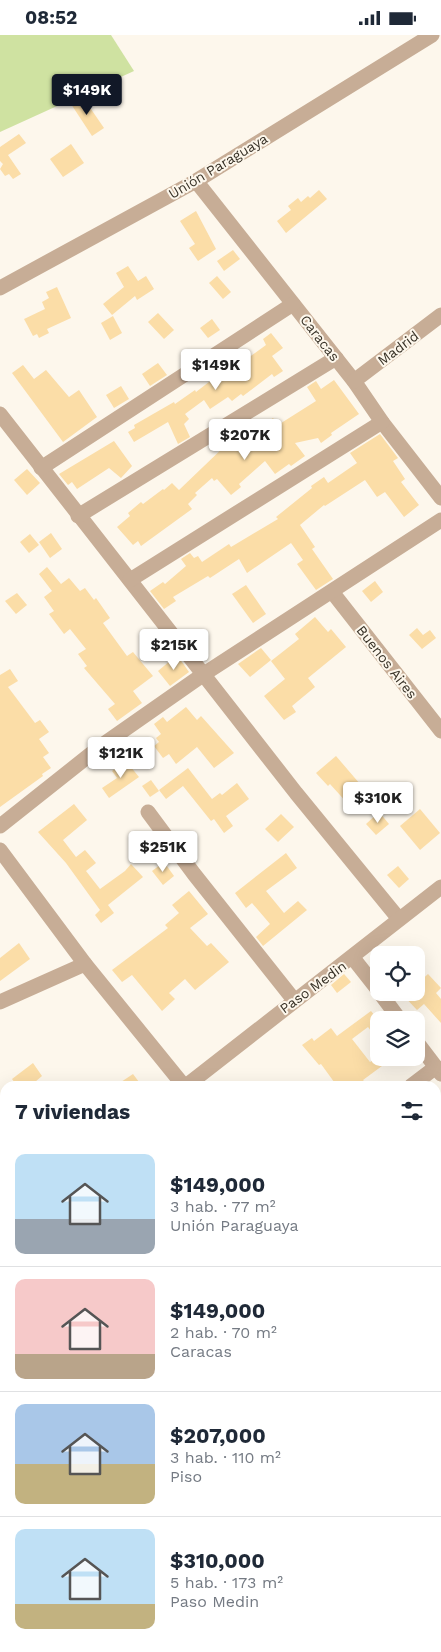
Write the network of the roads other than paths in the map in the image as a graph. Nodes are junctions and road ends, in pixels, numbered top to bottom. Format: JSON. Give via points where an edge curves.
{"nodes":[{"id":1,"x":432,"y":35,"type":"edge"},
{"id":2,"x":196,"y":181,"type":"junction"},
{"id":3,"x":0,"y":288,"type":"edge"},
{"id":4,"x":293,"y":304,"type":"junction"},
{"id":5,"x":441,"y":315,"type":"edge"},
{"id":6,"x":336,"y":357,"type":"junction"},
{"id":7,"x":354,"y":381,"type":"junction"},
{"id":8,"x":0,"y":414,"type":"edge"},
{"id":9,"x":382,"y":422,"type":"junction"},
{"id":10,"x":41,"y":469,"type":"junction"},
{"id":11,"x":441,"y":498,"type":"edge"},
{"id":12,"x":78,"y":516,"type":"junction"},
{"id":13,"x":441,"y":520,"type":"edge"},
{"id":14,"x":130,"y":580,"type":"junction"},
{"id":15,"x":333,"y":593,"type":"junction"},
{"id":16,"x":204,"y":674,"type":"junction"},
{"id":17,"x":441,"y":731,"type":"edge"},
{"id":18,"x":148,"y":812,"type":"dead end"},
{"id":19,"x":0,"y":826,"type":"edge"},
{"id":20,"x":0,"y":850,"type":"edge"},
{"id":21,"x":441,"y":887,"type":"edge"},
{"id":22,"x":399,"y":919,"type":"junction"},
{"id":23,"x":353,"y":958,"type":"junction"},
{"id":24,"x":85,"y":964,"type":"junction"},
{"id":25,"x":370,"y":980,"type":"edge"},
{"id":26,"x":294,"y":1000,"type":"junction"},
{"id":27,"x":0,"y":1002,"type":"edge"},
{"id":28,"x":425,"y":1053,"type":"edge"},
{"id":29,"x":438,"y":1070,"type":"edge"},
{"id":30,"x":181,"y":1081,"type":"edge"},
{"id":31,"x":191,"y":1081,"type":"edge"},
{"id":32,"x":419,"y":1081,"type":"edge"}],
"edges":[{"from":1,"to":2,"type":"street","name":"Unión Paraguaya"},
{"from":2,"to":3,"type":"street","name":"Unión Paraguaya"},
{"from":2,"to":4,"type":"street","name":"Caracas"},
{"from":4,"to":6,"type":"street","name":"Caracas"},
{"from":4,"to":10,"type":"street"},
{"from":5,"to":7,"type":"street","name":"Madrid"},
{"from":6,"to":7,"type":"street","name":"Caracas"},
{"from":6,"to":12,"type":"street"},
{"from":7,"to":9,"type":"street","name":"Caracas"},
{"from":8,"to":10,"type":"street"},
{"from":9,"to":11,"type":"street","name":"Caracas"},
{"from":9,"to":14,"type":"street"},
{"from":10,"to":12,"type":"street"},
{"from":12,"to":14,"type":"street"},
{"from":13,"to":15,"type":"street"},
{"from":14,"to":16,"type":"street"},
{"from":15,"to":16,"type":"street"},
{"from":15,"to":17,"type":"street","name":"Buenos Aires"},
{"from":16,"to":19,"type":"street","via":[[101,746]]},
{"from":16,"to":22,"type":"street"},
{"from":18,"to":26,"type":"street"},
{"from":20,"to":24,"type":"street"},
{"from":21,"to":22,"type":"street","name":"Paso Medin"},
{"from":22,"to":23,"type":"street","name":"Paso Medin"},
{"from":23,"to":25,"type":"street"},
{"from":23,"to":26,"type":"street","name":"Paso Medin"},
{"from":24,"to":27,"type":"street"},
{"from":24,"to":30,"type":"street"},
{"from":26,"to":31,"type":"street","name":"Paso Medin"},
{"from":28,"to":29,"type":"street"},
{"from":29,"to":32,"type":"street"}]}
